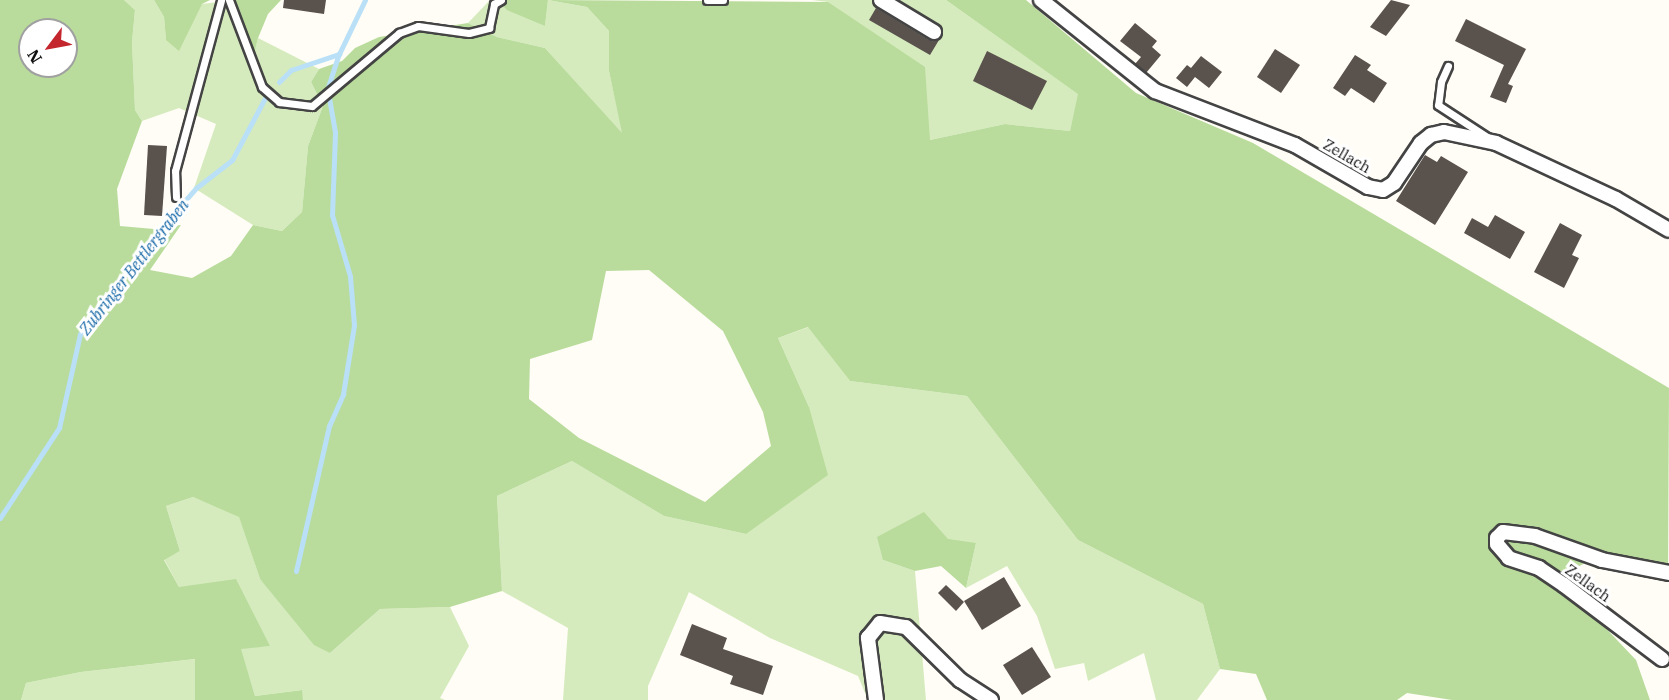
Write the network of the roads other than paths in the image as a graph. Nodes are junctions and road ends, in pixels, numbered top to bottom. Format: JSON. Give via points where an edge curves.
{"nodes":[{"id":1,"x":221,"y":0,"type":"edge"},
{"id":2,"x":230,"y":0,"type":"edge"},
{"id":3,"x":501,"y":0,"type":"edge"},
{"id":4,"x":707,"y":0,"type":"edge"},
{"id":5,"x":723,"y":0,"type":"edge"},
{"id":6,"x":881,"y":0,"type":"edge"},
{"id":7,"x":1041,"y":0,"type":"edge"},
{"id":8,"x":934,"y":32,"type":"dead end"},
{"id":9,"x":1449,"y":66,"type":"dead end"},
{"id":10,"x":1496,"y":144,"type":"junction"},
{"id":11,"x":176,"y":197,"type":"dead end"},
{"id":12,"x":1669,"y":230,"type":"edge"},
{"id":13,"x":1669,"y":573,"type":"edge"},
{"id":14,"x":1662,"y":659,"type":"dead end"},
{"id":15,"x":876,"y":700,"type":"edge"},
{"id":16,"x":991,"y":700,"type":"edge"}],
"edges":[{"from":1,"to":11,"type":"lane","via":[[175,171]]},
{"from":2,"to":3,"type":"lane","via":[[262,87],[279,102],[312,106],[399,33],[418,26],[469,33],[489,28],[494,4]]},
{"from":4,"to":5,"type":"lane"},
{"from":6,"to":8,"type":"street"},
{"from":7,"to":10,"type":"street","name":"Zellach","via":[[1155,91],[1295,145],[1368,188],[1383,190],[1394,183],[1431,135],[1444,132]]},
{"from":9,"to":10,"type":"lane","via":[[1441,82],[1438,105]]},
{"from":10,"to":12,"type":"street","name":"Zellach","via":[[1616,199]]},
{"from":13,"to":14,"type":"street","name":"Zellach","via":[[1602,560],[1535,536],[1503,532],[1497,538],[1497,544],[1509,558],[1539,568]]},
{"from":15,"to":16,"type":"street","via":[[868,638],[880,623],[906,627],[960,680]]}]}
